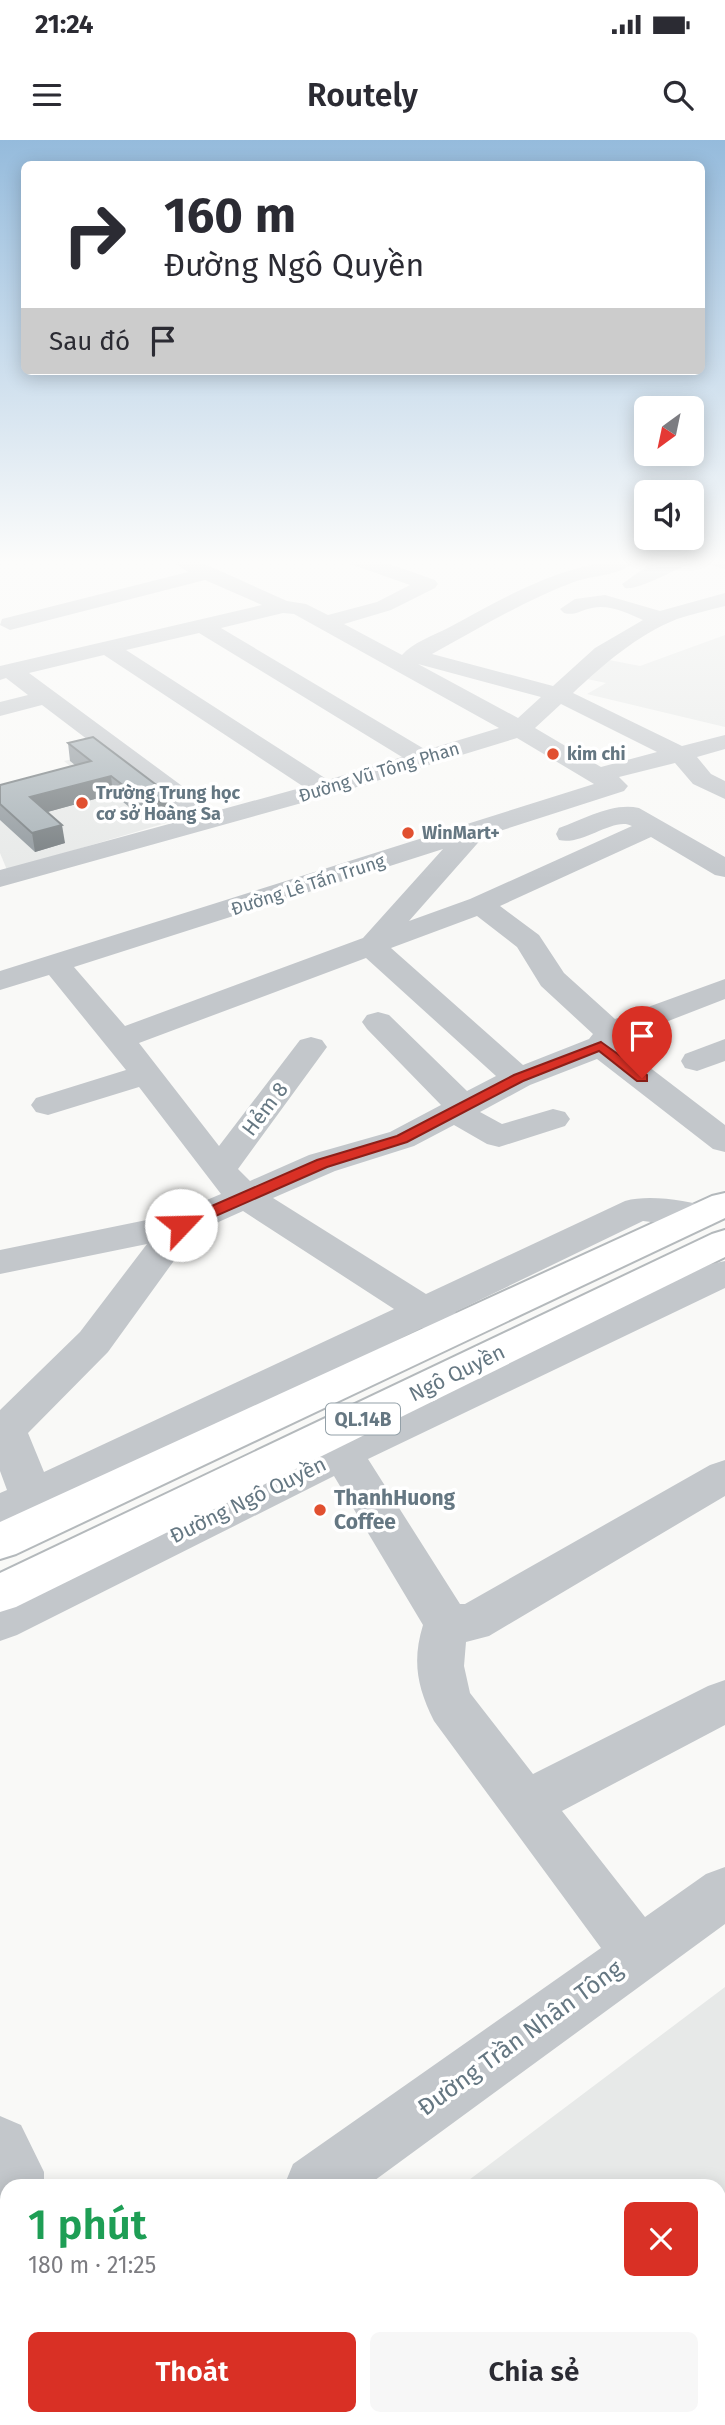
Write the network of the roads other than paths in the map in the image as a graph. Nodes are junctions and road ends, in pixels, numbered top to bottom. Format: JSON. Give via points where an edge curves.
{"nodes":[{"id":1,"x":28,"y":667,"type":"edge"},
{"id":2,"x":137,"y":667,"type":"edge"},
{"id":3,"x":270,"y":667,"type":"edge"},
{"id":4,"x":408,"y":667,"type":"edge"},
{"id":5,"x":452,"y":667,"type":"edge"},
{"id":6,"x":589,"y":667,"type":"edge"},
{"id":7,"x":5,"y":672,"type":"edge"},
{"id":8,"x":560,"y":695,"type":"junction"},
{"id":9,"x":47,"y":697,"type":"junction"},
{"id":10,"x":0,"y":709,"type":"edge"},
{"id":11,"x":520,"y":729,"type":"junction"},
{"id":12,"x":725,"y":742,"type":"edge"},
{"id":13,"x":423,"y":759,"type":"junction"},
{"id":14,"x":687,"y":761,"type":"junction"},
{"id":15,"x":725,"y":761,"type":"edge"},
{"id":16,"x":606,"y":781,"type":"junction"},
{"id":17,"x":325,"y":789,"type":"junction"},
{"id":18,"x":725,"y":791,"type":"edge"},
{"id":19,"x":645,"y":814,"type":"junction"},
{"id":20,"x":210,"y":819,"type":"junction"},
{"id":21,"x":474,"y":832,"type":"junction"},
{"id":22,"x":569,"y":834,"type":"dead end"},
{"id":23,"x":725,"y":869,"type":"edge"},
{"id":24,"x":0,"y":879,"type":"edge"},
{"id":25,"x":480,"y":905,"type":"junction"},
{"id":26,"x":371,"y":946,"type":"junction"},
{"id":27,"x":56,"y":965,"type":"junction"},
{"id":28,"x":0,"y":981,"type":"edge"},
{"id":29,"x":725,"y":988,"type":"edge"},
{"id":30,"x":378,"y":1023,"type":"dead end"},
{"id":31,"x":606,"y":1039,"type":"junction"},
{"id":32,"x":120,"y":1040,"type":"junction"},
{"id":33,"x":304,"y":1056,"type":"dead end"},
{"id":34,"x":144,"y":1074,"type":"junction"},
{"id":35,"x":519,"y":1078,"type":"junction"},
{"id":36,"x":48,"y":1105,"type":"dead end"},
{"id":37,"x":458,"y":1109,"type":"junction"},
{"id":38,"x":553,"y":1119,"type":"dead end"},
{"id":39,"x":725,"y":1142,"type":"edge"},
{"id":40,"x":219,"y":1170,"type":"junction"},
{"id":41,"x":244,"y":1196,"type":"junction"},
{"id":42,"x":717,"y":1221,"type":"edge"},
{"id":43,"x":181,"y":1225,"type":"junction"},
{"id":44,"x":0,"y":1262,"type":"edge"},
{"id":45,"x":725,"y":1273,"type":"edge"},
{"id":46,"x":440,"y":1321,"type":"junction"},
{"id":47,"x":342,"y":1453,"type":"junction"},
{"id":48,"x":725,"y":1476,"type":"edge"},
{"id":49,"x":16,"y":1505,"type":"edge"},
{"id":50,"x":0,"y":1542,"type":"edge"},
{"id":51,"x":0,"y":1594,"type":"edge"},
{"id":52,"x":0,"y":1622,"type":"edge"},
{"id":53,"x":447,"y":1624,"type":"junction"},
{"id":54,"x":725,"y":1701,"type":"edge"},
{"id":55,"x":525,"y":1804,"type":"junction"},
{"id":56,"x":725,"y":1892,"type":"edge"},
{"id":57,"x":639,"y":1953,"type":"junction"},
{"id":58,"x":0,"y":2146,"type":"edge"},
{"id":59,"x":13,"y":2179,"type":"edge"},
{"id":60,"x":325,"y":2179,"type":"edge"}],
"edges":[{"from":1,"to":7,"type":"street"},
{"from":2,"to":17,"type":"street"},
{"from":3,"to":13,"type":"street"},
{"from":4,"to":11,"type":"street"},
{"from":5,"to":8,"type":"street"},
{"from":6,"to":8,"type":"street","name":"Đường Vũ Tông Phan"},
{"from":7,"to":9,"type":"street"},
{"from":8,"to":11,"type":"street","name":"Đường Vũ Tông Phan"},
{"from":8,"to":14,"type":"street"},
{"from":9,"to":10,"type":"street"},
{"from":9,"to":20,"type":"street"},
{"from":11,"to":13,"type":"street","name":"Đường Vũ Tông Phan"},
{"from":11,"to":16,"type":"street"},
{"from":12,"to":14,"type":"street"},
{"from":13,"to":17,"type":"street","name":"Đường Vũ Tông Phan"},
{"from":14,"to":15,"type":"street"},
{"from":14,"to":16,"type":"street","name":"Đường Lê Tấn Trung"},
{"from":14,"to":18,"type":"street","via":[[702,779]]},
{"from":16,"to":21,"type":"street","name":"Đường Lê Tấn Trung"},
{"from":17,"to":20,"type":"street","name":"Đường Vũ Tông Phan"},
{"from":19,"to":22,"type":"street","via":[[617,816]]},
{"from":19,"to":23,"type":"street"},
{"from":19,"to":25,"type":"street"},
{"from":20,"to":24,"type":"street","name":"Đường Vũ Tông Phan"},
{"from":21,"to":26,"type":"street"},
{"from":21,"to":27,"type":"street","name":"Đường Lê Tấn Trung"},
{"from":25,"to":26,"type":"street"},
{"from":25,"to":31,"type":"street","via":[[528,941],[552,979]]},
{"from":26,"to":32,"type":"street"},
{"from":26,"to":35,"type":"street"},
{"from":27,"to":28,"type":"street","name":"Đường Lê Tấn Trung"},
{"from":27,"to":32,"type":"street"},
{"from":29,"to":31,"type":"street"},
{"from":30,"to":37,"type":"street"},
{"from":31,"to":35,"type":"street"},
{"from":31,"to":39,"type":"street"},
{"from":32,"to":34,"type":"street"},
{"from":33,"to":40,"type":"street","name":"Hẻm 8"},
{"from":34,"to":36,"type":"street"},
{"from":34,"to":40,"type":"street"},
{"from":35,"to":37,"type":"street"},
{"from":37,"to":38,"type":"street","via":[[499,1137]]},
{"from":37,"to":41,"type":"street","via":[[402,1139],[322,1163]]},
{"from":40,"to":41,"type":"street"},
{"from":41,"to":43,"type":"street"},
{"from":41,"to":46,"type":"street"},
{"from":42,"to":46,"type":"highway","name":"Ngô Quyền","number":"QL.14B"},
{"from":42,"to":51,"type":"highway","name":"Ngô Quyền","number":"QL.14B"},
{"from":43,"to":44,"type":"street"},
{"from":43,"to":49,"type":"street","via":[[94,1342],[6,1430]]},
{"from":45,"to":47,"type":"street","name":"Đường Ngô Quyền"},
{"from":46,"to":49,"type":"street"},
{"from":46,"to":50,"type":"highway","name":"Ngô Quyền","number":"QL.14B"},
{"from":47,"to":52,"type":"street","name":"Đường Ngô Quyền"},
{"from":47,"to":53,"type":"street"},
{"from":48,"to":53,"type":"street","via":[[472,1623]]},
{"from":53,"to":55,"type":"street","via":[[439,1656],[442,1688]]},
{"from":54,"to":55,"type":"street"},
{"from":55,"to":57,"type":"street"},
{"from":56,"to":57,"type":"street","name":"Đường Trần Nhân Tông"},
{"from":57,"to":60,"type":"street","name":"Đường Trần Nhân Tông"},
{"from":58,"to":59,"type":"street"}]}
